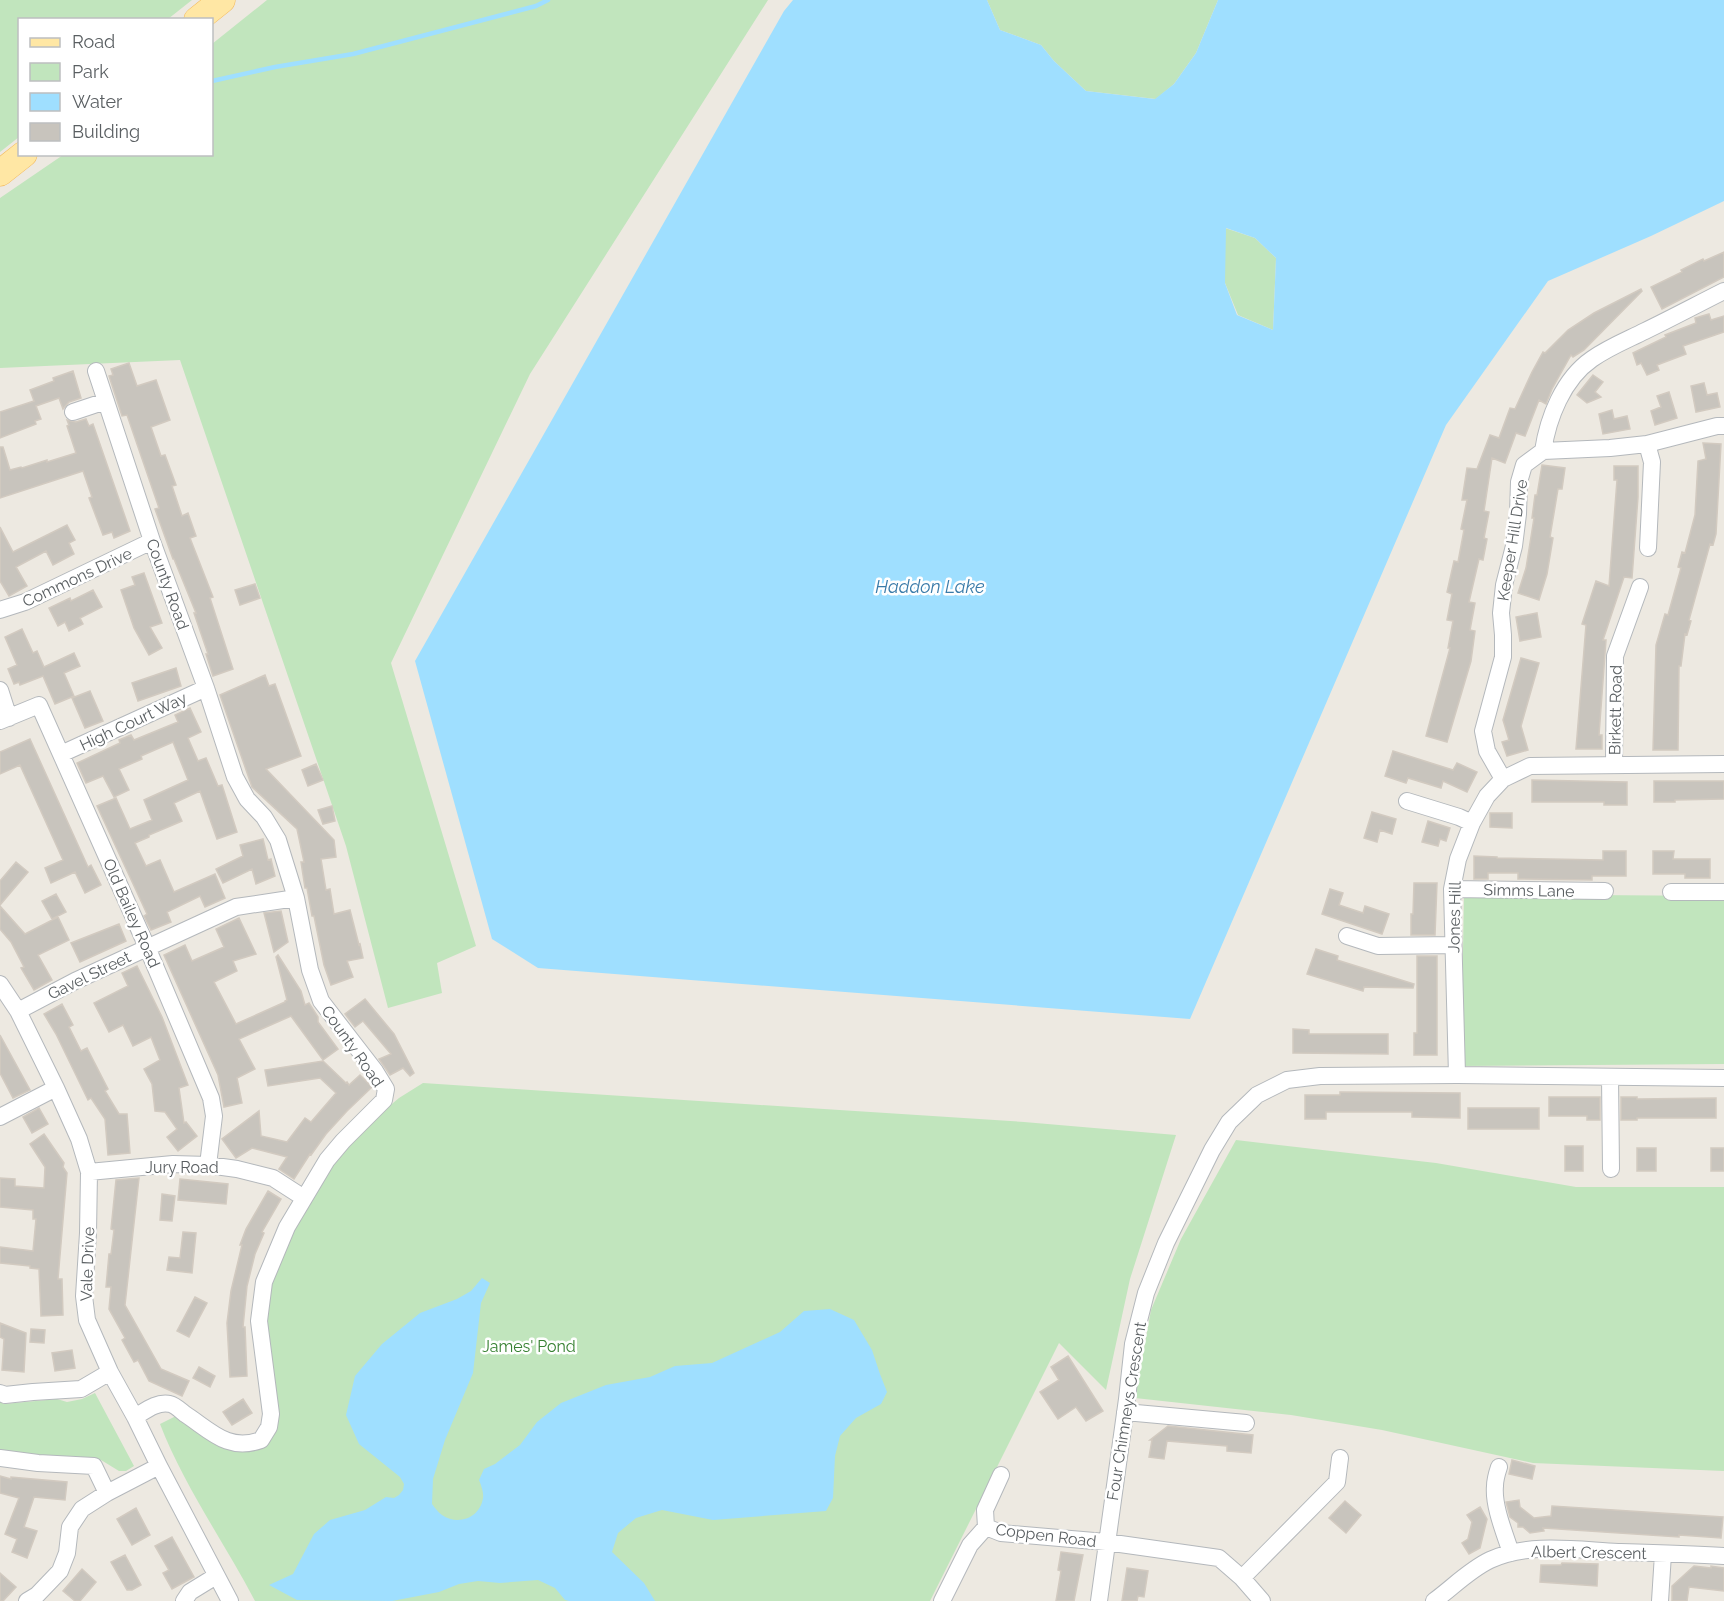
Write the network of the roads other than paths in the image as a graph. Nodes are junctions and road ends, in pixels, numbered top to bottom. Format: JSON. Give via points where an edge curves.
{"nodes":[{"id":1,"x":222,"y":0,"type":"edge"},
{"id":2,"x":200,"y":18,"type":"edge"},
{"id":3,"x":21,"y":156,"type":"edge"},
{"id":4,"x":0,"y":173,"type":"edge"},
{"id":5,"x":1724,"y":291,"type":"edge"},
{"id":6,"x":96,"y":371,"type":"dead end"},
{"id":7,"x":106,"y":401,"type":"junction"},
{"id":8,"x":73,"y":412,"type":"dead end"},
{"id":9,"x":1724,"y":426,"type":"edge"},
{"id":10,"x":1647,"y":444,"type":"junction"},
{"id":11,"x":1543,"y":451,"type":"junction"},
{"id":12,"x":152,"y":541,"type":"junction"},
{"id":13,"x":1648,"y":548,"type":"dead end"},
{"id":14,"x":1640,"y":586,"type":"dead end"},
{"id":15,"x":0,"y":610,"type":"edge"},
{"id":16,"x":206,"y":687,"type":"junction"},
{"id":17,"x":0,"y":690,"type":"edge"},
{"id":18,"x":4,"y":719,"type":"edge"},
{"id":19,"x":61,"y":754,"type":"junction"},
{"id":20,"x":1724,"y":764,"type":"edge"},
{"id":21,"x":1614,"y":765,"type":"junction"},
{"id":22,"x":1503,"y":778,"type":"junction"},
{"id":23,"x":1407,"y":801,"type":"dead end"},
{"id":24,"x":1472,"y":823,"type":"junction"},
{"id":25,"x":1452,"y":889,"type":"junction"},
{"id":26,"x":1605,"y":891,"type":"dead end"},
{"id":27,"x":1671,"y":892,"type":"dead end"},
{"id":28,"x":1724,"y":892,"type":"edge"},
{"id":29,"x":296,"y":898,"type":"junction"},
{"id":30,"x":1347,"y":936,"type":"dead end"},
{"id":31,"x":1453,"y":945,"type":"junction"},
{"id":32,"x":147,"y":947,"type":"junction"},
{"id":33,"x":0,"y":984,"type":"edge"},
{"id":34,"x":18,"y":1011,"type":"junction"},
{"id":35,"x":1457,"y":1075,"type":"junction"},
{"id":36,"x":1610,"y":1077,"type":"junction"},
{"id":37,"x":1724,"y":1078,"type":"edge"},
{"id":38,"x":56,"y":1088,"type":"junction"},
{"id":39,"x":0,"y":1117,"type":"edge"},
{"id":40,"x":208,"y":1165,"type":"junction"},
{"id":41,"x":1609,"y":1169,"type":"dead end"},
{"id":42,"x":88,"y":1172,"type":"junction"},
{"id":43,"x":304,"y":1198,"type":"junction"},
{"id":44,"x":110,"y":1372,"type":"junction"},
{"id":45,"x":0,"y":1394,"type":"edge"},
{"id":46,"x":1125,"y":1412,"type":"junction"},
{"id":47,"x":135,"y":1417,"type":"junction"},
{"id":48,"x":1246,"y":1423,"type":"dead end"},
{"id":49,"x":0,"y":1458,"type":"edge"},
{"id":50,"x":1340,"y":1458,"type":"dead end"},
{"id":51,"x":159,"y":1466,"type":"junction"},
{"id":52,"x":1499,"y":1467,"type":"dead end"},
{"id":53,"x":1001,"y":1475,"type":"dead end"},
{"id":54,"x":107,"y":1493,"type":"junction"},
{"id":55,"x":986,"y":1527,"type":"junction"},
{"id":56,"x":1106,"y":1542,"type":"junction"},
{"id":57,"x":1511,"y":1553,"type":"junction"},
{"id":58,"x":1663,"y":1554,"type":"junction"},
{"id":59,"x":1724,"y":1556,"type":"edge"},
{"id":60,"x":216,"y":1576,"type":"junction"},
{"id":61,"x":1242,"y":1578,"type":"junction"},
{"id":62,"x":27,"y":1601,"type":"edge"},
{"id":63,"x":184,"y":1601,"type":"edge"},
{"id":64,"x":230,"y":1601,"type":"edge"},
{"id":65,"x":942,"y":1601,"type":"edge"},
{"id":66,"x":1099,"y":1601,"type":"edge"},
{"id":67,"x":1262,"y":1601,"type":"edge"},
{"id":68,"x":1434,"y":1601,"type":"edge"},
{"id":69,"x":1660,"y":1601,"type":"edge"}],
"edges":[{"from":1,"to":2,"type":"main road"},
{"from":3,"to":4,"type":"main road"},
{"from":5,"to":11,"type":"street","via":[[1590,360],[1559,399]]},
{"from":6,"to":7,"type":"street","name":"County Road"},
{"from":7,"to":8,"type":"street"},
{"from":7,"to":12,"type":"street","name":"County Road"},
{"from":9,"to":10,"type":"street"},
{"from":10,"to":11,"type":"street"},
{"from":10,"to":13,"type":"street","via":[[1652,462]]},
{"from":11,"to":22,"type":"street","name":"Keeper Hill Drive","via":[[1524,465],[1519,482],[1514,546],[1501,613],[1503,657],[1483,731],[1487,751]]},
{"from":12,"to":15,"type":"street","name":"Commons Drive","via":[[26,602]]},
{"from":12,"to":16,"type":"street","name":"County Road"},
{"from":14,"to":21,"type":"street","name":"Birkett Road","via":[[1615,656]]},
{"from":16,"to":19,"type":"street","name":"High Court Way"},
{"from":16,"to":29,"type":"street","name":"County Road","via":[[235,777],[278,840]]},
{"from":17,"to":18,"type":"street"},
{"from":18,"to":19,"type":"street","name":"Old Bailey Road","via":[[39,705]]},
{"from":19,"to":32,"type":"street","name":"Old Bailey Road"},
{"from":20,"to":21,"type":"street","name":"Jones Hill"},
{"from":21,"to":22,"type":"street","name":"Jones Hill","via":[[1530,766]]},
{"from":22,"to":24,"type":"street","name":"Jones Hill"},
{"from":23,"to":24,"type":"street"},
{"from":24,"to":25,"type":"street","name":"Jones Hill"},
{"from":25,"to":26,"type":"street","name":"Simms Lane"},
{"from":25,"to":31,"type":"street","name":"Jones Hill"},
{"from":27,"to":28,"type":"street"},
{"from":29,"to":32,"type":"street","name":"Gavel Street","via":[[236,907]]},
{"from":29,"to":43,"type":"street","name":"County Road","via":[[310,970],[321,1001],[386,1089],[384,1100],[327,1160]]},
{"from":30,"to":31,"type":"street","via":[[1378,946]]},
{"from":31,"to":35,"type":"street","name":"Jones Hill"},
{"from":32,"to":34,"type":"street","name":"Gavel Street"},
{"from":32,"to":40,"type":"street","name":"Old Bailey Road","via":[[211,1098],[214,1116]]},
{"from":33,"to":34,"type":"street","name":"Vale Drive"},
{"from":34,"to":38,"type":"street","name":"Vale Drive"},
{"from":35,"to":36,"type":"street","name":"Four Chimneys Crescent"},
{"from":35,"to":46,"type":"street","name":"Four Chimneys Crescent","via":[[1320,1076],[1287,1080],[1257,1095],[1229,1122],[1181,1212],[1146,1293],[1133,1344]]},
{"from":36,"to":37,"type":"street","name":"Four Chimneys Crescent"},
{"from":36,"to":41,"type":"street"},
{"from":38,"to":39,"type":"street"},
{"from":38,"to":42,"type":"street","name":"Vale Drive","via":[[79,1139]]},
{"from":40,"to":42,"type":"street","name":"Jury Road","via":[[173,1164]]},
{"from":40,"to":43,"type":"street","name":"Jury Road","via":[[273,1178]]},
{"from":42,"to":44,"type":"street","name":"Vale Drive","via":[[84,1296],[87,1320]]},
{"from":43,"to":47,"type":"street","name":"County Road","via":[[264,1282],[259,1321],[271,1414],[261,1440],[250,1444],[223,1441],[170,1404],[154,1405]]},
{"from":44,"to":45,"type":"street","via":[[81,1389]]},
{"from":44,"to":47,"type":"street","name":"Vale Drive"},
{"from":46,"to":48,"type":"street"},
{"from":46,"to":56,"type":"street","name":"Four Chimneys Crescent"},
{"from":47,"to":51,"type":"street","name":"Vale Drive"},
{"from":49,"to":54,"type":"street","via":[[94,1466]]},
{"from":50,"to":61,"type":"street","via":[[1337,1482]]},
{"from":51,"to":54,"type":"street"},
{"from":51,"to":60,"type":"street","name":"Vale Drive"},
{"from":52,"to":57,"type":"street","via":[[1495,1495]]},
{"from":53,"to":55,"type":"street","name":"Coppen Road","via":[[985,1510]]},
{"from":54,"to":62,"type":"street","via":[[82,1509],[70,1527],[60,1571]]},
{"from":55,"to":56,"type":"street","name":"Coppen Road","via":[[1001,1533]]},
{"from":55,"to":65,"type":"street","name":"Coppen Road","via":[[970,1545]]},
{"from":56,"to":61,"type":"street","name":"Coppen Road","via":[[1219,1558]]},
{"from":56,"to":66,"type":"street","name":"Four Chimneys Crescent"},
{"from":57,"to":58,"type":"street","name":"Albert Crescent","via":[[1555,1549]]},
{"from":57,"to":68,"type":"street","name":"Albert Crescent","via":[[1489,1560]]},
{"from":58,"to":59,"type":"street","name":"Albert Crescent"},
{"from":58,"to":69,"type":"street"},
{"from":60,"to":63,"type":"street","via":[[190,1592]]},
{"from":60,"to":64,"type":"street","name":"Vale Drive"},
{"from":61,"to":67,"type":"street","name":"Coppen Road"}]}
